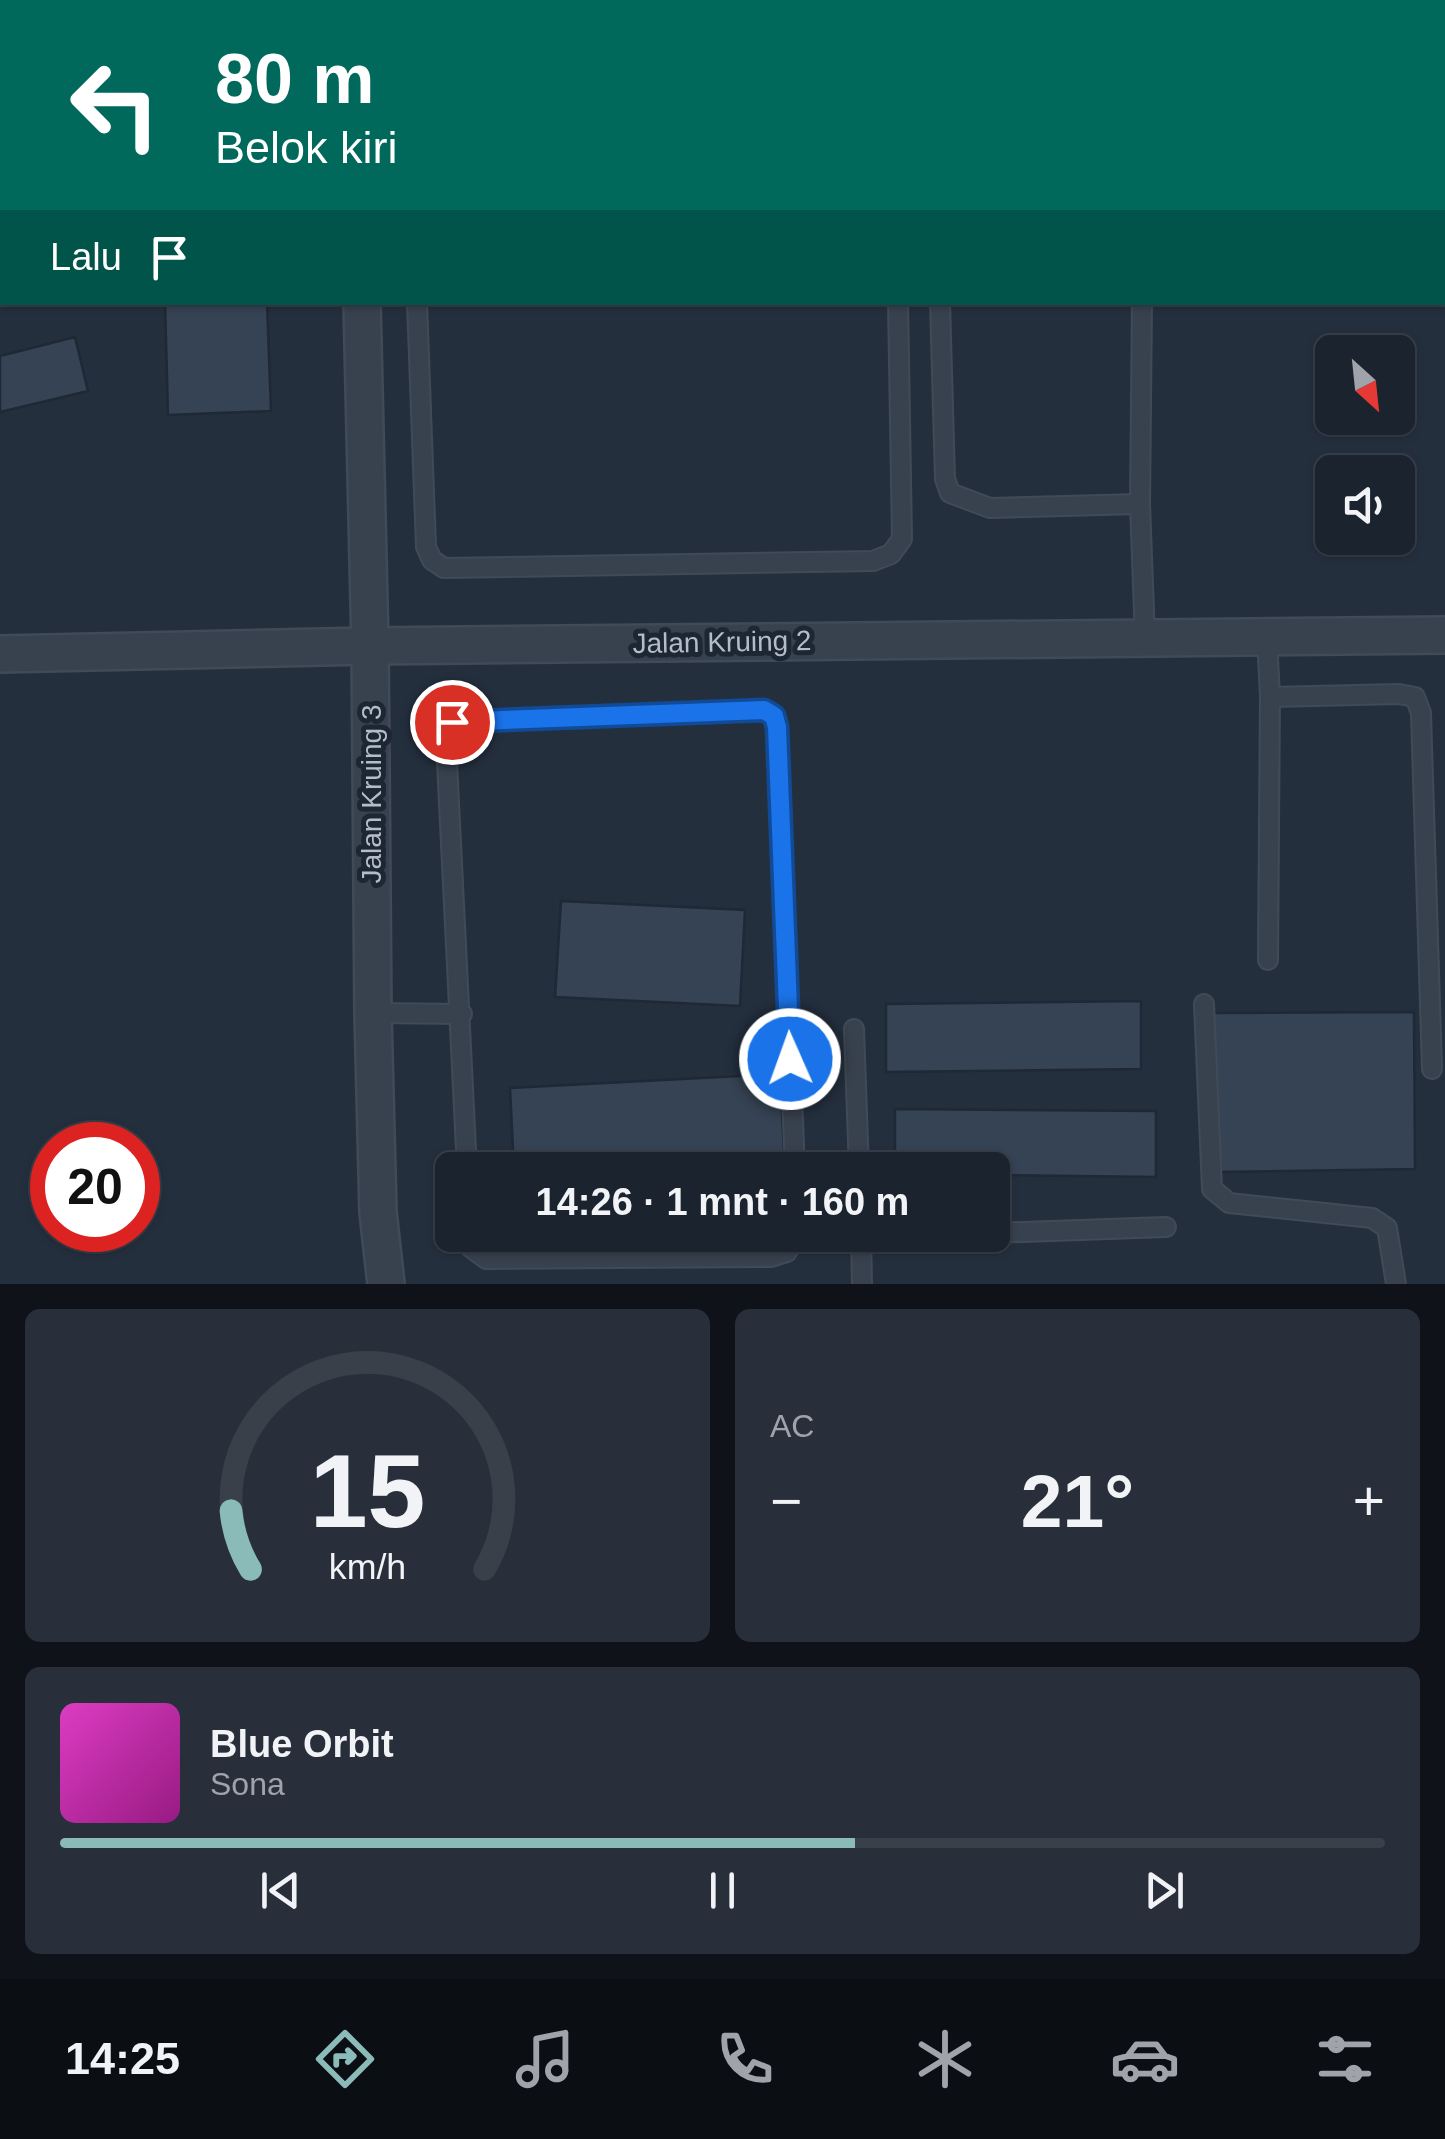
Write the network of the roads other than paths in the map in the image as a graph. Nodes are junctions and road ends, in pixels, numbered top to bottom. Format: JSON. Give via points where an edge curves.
{"nodes":[{"id":1,"x":362,"y":305,"type":"edge"},
{"id":2,"x":417,"y":305,"type":"edge"},
{"id":3,"x":898,"y":305,"type":"edge"},
{"id":4,"x":940,"y":305,"type":"edge"},
{"id":5,"x":1142,"y":305,"type":"edge"},
{"id":6,"x":1140,"y":504,"type":"junction"},
{"id":7,"x":1445,"y":635,"type":"edge"},
{"id":8,"x":1268,"y":637,"type":"junction"},
{"id":9,"x":1145,"y":638,"type":"junction"},
{"id":10,"x":370,"y":646,"type":"junction"},
{"id":11,"x":0,"y":654,"type":"edge"},
{"id":12,"x":1270,"y":696,"type":"junction"},
{"id":13,"x":1268,"y":960,"type":"dead end"},
{"id":14,"x":1204,"y":1004,"type":"dead end"},
{"id":15,"x":373,"y":1014,"type":"junction"},
{"id":16,"x":462,"y":1014,"type":"junction"},
{"id":17,"x":854,"y":1029,"type":"dead end"},
{"id":18,"x":1432,"y":1069,"type":"dead end"},
{"id":19,"x":467,"y":1152,"type":"edge"},
{"id":20,"x":793,"y":1152,"type":"edge"},
{"id":21,"x":858,"y":1152,"type":"edge"},
{"id":22,"x":1166,"y":1227,"type":"dead end"},
{"id":23,"x":1010,"y":1232,"type":"edge"},
{"id":24,"x":477,"y":1252,"type":"edge"},
{"id":25,"x":787,"y":1252,"type":"edge"},
{"id":26,"x":861,"y":1252,"type":"edge"},
{"id":27,"x":386,"y":1284,"type":"edge"},
{"id":28,"x":862,"y":1284,"type":"edge"},
{"id":29,"x":1396,"y":1284,"type":"edge"}],
"edges":[{"from":1,"to":10,"type":"street","name":"Jalan Kruing 3"},
{"from":2,"to":3,"type":"lane","via":[[426,547],[444,568],[873,561],[891,554],[902,539]]},
{"from":4,"to":6,"type":"lane","via":[[950,493],[990,508]]},
{"from":5,"to":6,"type":"lane"},
{"from":6,"to":9,"type":"lane"},
{"from":7,"to":8,"type":"street","name":"Jalan Kruing 2"},
{"from":8,"to":9,"type":"street","name":"Jalan Kruing 2"},
{"from":8,"to":12,"type":"lane"},
{"from":9,"to":10,"type":"street","name":"Jalan Kruing 2"},
{"from":10,"to":11,"type":"street","name":"Jalan Kruing 2"},
{"from":10,"to":15,"type":"street","name":"Jalan Kruing 3"},
{"from":12,"to":13,"type":"lane"},
{"from":12,"to":18,"type":"lane","via":[[1414,697],[1420,713]]},
{"from":14,"to":29,"type":"lane","via":[[1212,1188],[1229,1203],[1372,1218],[1386,1228]]},
{"from":15,"to":16,"type":"lane"},
{"from":15,"to":27,"type":"street","name":"Jalan Kruing 3"},
{"from":16,"to":19,"type":"lane"},
{"from":16,"to":20,"type":"lane","via":[[446,742],[452,722],[764,710],[777,727]]},
{"from":17,"to":21,"type":"lane"},
{"from":22,"to":23,"type":"lane"},
{"from":24,"to":25,"type":"lane","via":[[486,1259]]},
{"from":26,"to":28,"type":"lane"}]}
